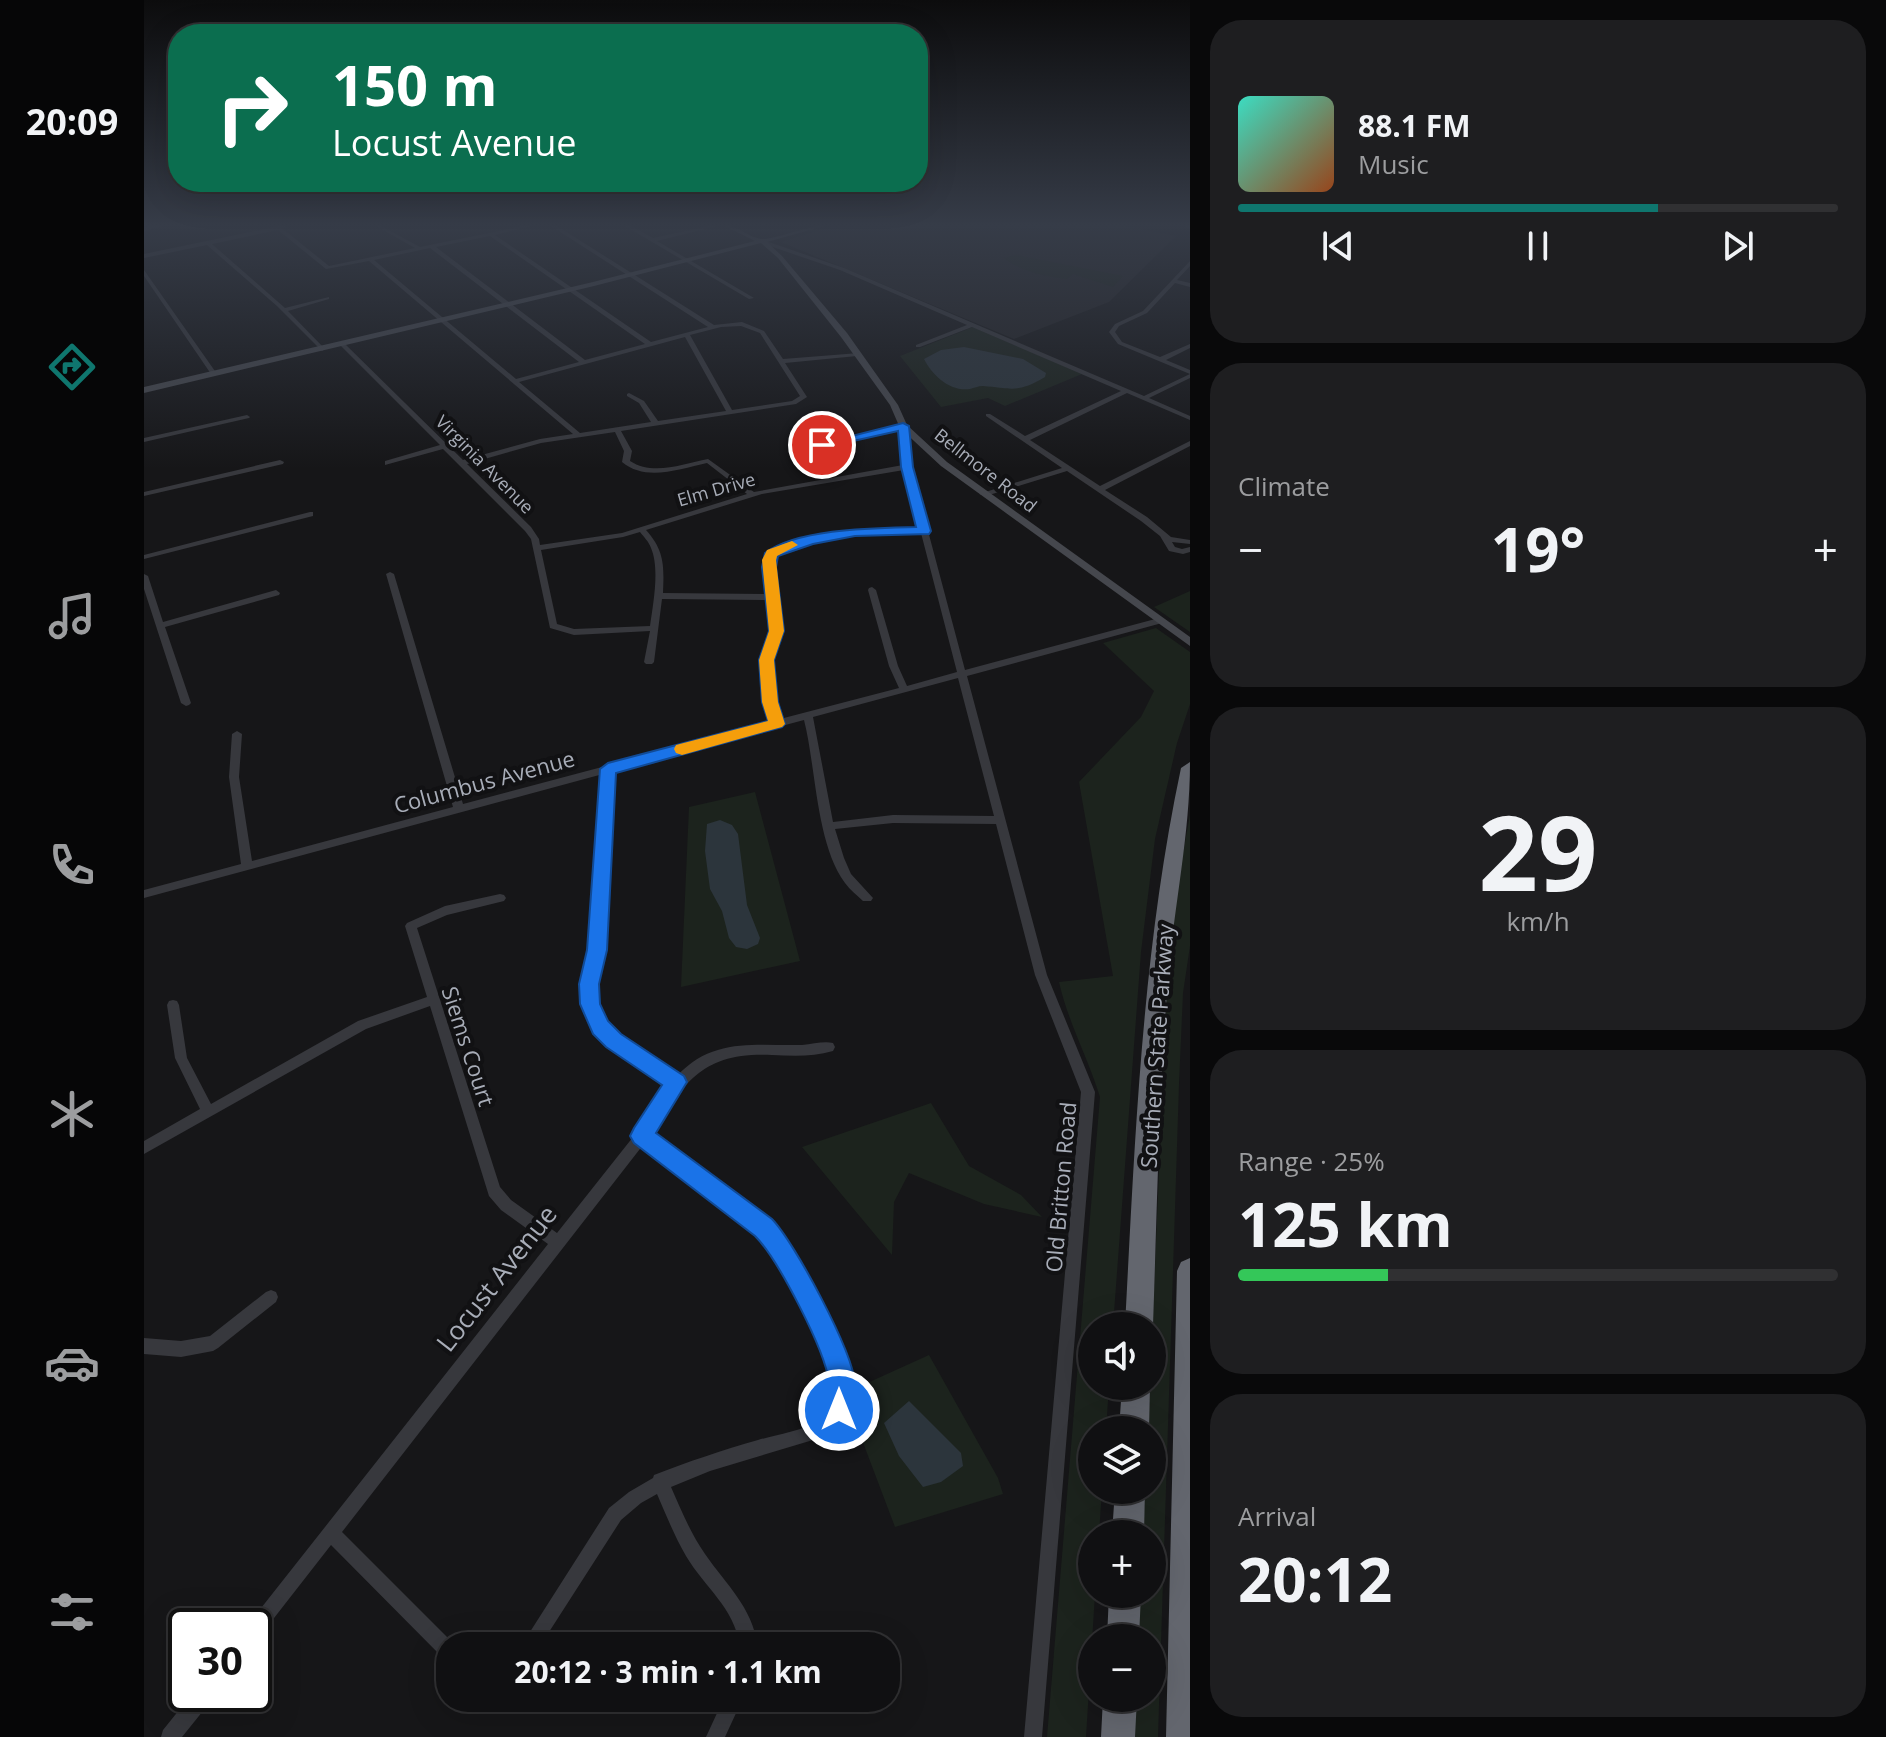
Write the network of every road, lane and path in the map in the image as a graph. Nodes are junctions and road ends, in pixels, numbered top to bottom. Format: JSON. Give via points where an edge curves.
{"nodes":[{"id":1,"x":169,"y":307,"type":"edge"},
{"id":2,"x":280,"y":307,"type":"edge"},
{"id":3,"x":294,"y":307,"type":"edge"},
{"id":4,"x":427,"y":307,"type":"edge"},
{"id":5,"x":496,"y":307,"type":"edge"},
{"id":6,"x":513,"y":307,"type":"edge"},
{"id":7,"x":597,"y":307,"type":"edge"},
{"id":8,"x":681,"y":307,"type":"edge"},
{"id":9,"x":821,"y":307,"type":"edge"},
{"id":10,"x":930,"y":307,"type":"edge"},
{"id":11,"x":1150,"y":307,"type":"edge"},
{"id":12,"x":283,"y":310,"type":"junction"},
{"id":13,"x":443,"y":320,"type":"junction"},
{"id":14,"x":972,"y":325,"type":"junction"},
{"id":15,"x":713,"y":327,"type":"junction"},
{"id":16,"x":687,"y":335,"type":"junction"},
{"id":17,"x":650,"y":344,"type":"junction"},
{"id":18,"x":343,"y":345,"type":"junction"},
{"id":19,"x":918,"y":346,"type":"dead end"},
{"id":20,"x":1190,"y":346,"type":"edge"},
{"id":21,"x":322,"y":349,"type":"junction"},
{"id":22,"x":857,"y":354,"type":"junction"},
{"id":23,"x":1160,"y":360,"type":"junction"},
{"id":24,"x":782,"y":361,"type":"junction"},
{"id":25,"x":584,"y":362,"type":"junction"},
{"id":26,"x":214,"y":374,"type":"junction"},
{"id":27,"x":1190,"y":374,"type":"edge"},
{"id":28,"x":515,"y":381,"type":"junction"},
{"id":29,"x":144,"y":390,"type":"edge"},
{"id":30,"x":1126,"y":391,"type":"junction"},
{"id":31,"x":629,"y":395,"type":"dead end"},
{"id":32,"x":1144,"y":398,"type":"junction"},
{"id":33,"x":730,"y":412,"type":"junction"},
{"id":34,"x":988,"y":415,"type":"dead end"},
{"id":35,"x":247,"y":417,"type":"dead end"},
{"id":36,"x":1190,"y":418,"type":"edge"},
{"id":37,"x":656,"y":424,"type":"junction"},
{"id":38,"x":903,"y":426,"type":"junction"},
{"id":39,"x":617,"y":429,"type":"junction"},
{"id":40,"x":578,"y":435,"type":"junction"},
{"id":41,"x":1025,"y":439,"type":"junction"},
{"id":42,"x":144,"y":440,"type":"edge"},
{"id":43,"x":1190,"y":443,"type":"edge"},
{"id":44,"x":445,"y":446,"type":"junction"},
{"id":45,"x":795,"y":446,"type":"dead end"},
{"id":46,"x":280,"y":462,"type":"dead end"},
{"id":47,"x":388,"y":463,"type":"dead end"},
{"id":48,"x":462,"y":463,"type":"junction"},
{"id":49,"x":907,"y":467,"type":"junction"},
{"id":50,"x":1069,"y":468,"type":"junction"},
{"id":51,"x":1101,"y":489,"type":"junction"},
{"id":52,"x":144,"y":494,"type":"edge"},
{"id":53,"x":752,"y":494,"type":"junction"},
{"id":54,"x":983,"y":494,"type":"junction"},
{"id":55,"x":310,"y":514,"type":"dead end"},
{"id":56,"x":641,"y":529,"type":"junction"},
{"id":57,"x":924,"y":531,"type":"junction"},
{"id":58,"x":1164,"y":536,"type":"junction"},
{"id":59,"x":1190,"y":542,"type":"edge"},
{"id":60,"x":537,"y":548,"type":"junction"},
{"id":61,"x":1190,"y":549,"type":"edge"},
{"id":62,"x":144,"y":557,"type":"edge"},
{"id":63,"x":390,"y":574,"type":"dead end"},
{"id":64,"x":144,"y":576,"type":"edge"},
{"id":65,"x":872,"y":590,"type":"dead end"},
{"id":66,"x":276,"y":593,"type":"dead end"},
{"id":67,"x":657,"y":596,"type":"junction"},
{"id":68,"x":773,"y":597,"type":"junction"},
{"id":69,"x":1159,"y":621,"type":"junction"},
{"id":70,"x":161,"y":625,"type":"junction"},
{"id":71,"x":655,"y":628,"type":"junction"},
{"id":72,"x":1190,"y":642,"type":"edge"},
{"id":73,"x":649,"y":662,"type":"dead end"},
{"id":74,"x":963,"y":673,"type":"junction"},
{"id":75,"x":904,"y":689,"type":"junction"},
{"id":76,"x":186,"y":703,"type":"dead end"},
{"id":77,"x":808,"y":715,"type":"junction"},
{"id":78,"x":777,"y":724,"type":"junction"},
{"id":79,"x":237,"y":734,"type":"dead end"},
{"id":80,"x":1190,"y":768,"type":"edge"},
{"id":81,"x":608,"y":769,"type":"junction"},
{"id":82,"x":459,"y":809,"type":"junction"},
{"id":83,"x":1001,"y":820,"type":"junction"},
{"id":84,"x":831,"y":826,"type":"junction"},
{"id":85,"x":247,"y":866,"type":"junction"},
{"id":86,"x":144,"y":894,"type":"edge"},
{"id":87,"x":500,"y":898,"type":"dead end"},
{"id":88,"x":867,"y":898,"type":"dead end"},
{"id":89,"x":433,"y":1000,"type":"junction"},
{"id":90,"x":173,"y":1005,"type":"dead end"},
{"id":91,"x":829,"y":1047,"type":"dead end"},
{"id":92,"x":676,"y":1082,"type":"junction"},
{"id":93,"x":208,"y":1112,"type":"junction"},
{"id":94,"x":642,"y":1136,"type":"junction"},
{"id":95,"x":144,"y":1148,"type":"edge"},
{"id":96,"x":557,"y":1242,"type":"junction"},
{"id":97,"x":1190,"y":1271,"type":"edge"},
{"id":98,"x":271,"y":1297,"type":"dead end"},
{"id":99,"x":1140,"y":1312,"type":"edge"},
{"id":100,"x":144,"y":1346,"type":"edge"},
{"id":101,"x":660,"y":1481,"type":"junction"},
{"id":102,"x":331,"y":1533,"type":"junction"},
{"id":103,"x":271,"y":1608,"type":"edge"},
{"id":104,"x":539,"y":1632,"type":"edge"},
{"id":105,"x":747,"y":1632,"type":"edge"},
{"id":106,"x":436,"y":1639,"type":"edge"},
{"id":107,"x":190,"y":1712,"type":"edge"},
{"id":108,"x":727,"y":1712,"type":"edge"},
{"id":109,"x":1119,"y":1712,"type":"edge"},
{"id":110,"x":170,"y":1737,"type":"edge"},
{"id":111,"x":715,"y":1737,"type":"edge"},
{"id":112,"x":1033,"y":1737,"type":"edge"},
{"id":113,"x":1118,"y":1737,"type":"edge"},
{"id":114,"x":1183,"y":1737,"type":"edge"}],
"edges":[{"from":1,"to":26,"type":"street"},
{"from":2,"to":12,"type":"street"},
{"from":3,"to":12,"type":"street"},
{"from":4,"to":13,"type":"street"},
{"from":5,"to":13,"type":"main road"},
{"from":6,"to":25,"type":"street"},
{"from":7,"to":17,"type":"street"},
{"from":8,"to":15,"type":"street"},
{"from":9,"to":22,"type":"main road","name":"Bellmore Road"},
{"from":10,"to":14,"type":"street"},
{"from":11,"to":23,"type":"street","via":[[1113,329],[1114,338]]},
{"from":12,"to":21,"type":"street"},
{"from":13,"to":18,"type":"main road"},
{"from":13,"to":28,"type":"street"},
{"from":14,"to":19,"type":"street"},
{"from":14,"to":30,"type":"street"},
{"from":15,"to":16,"type":"street"},
{"from":15,"to":24,"type":"street","via":[[742,324],[760,330]]},
{"from":16,"to":17,"type":"street"},
{"from":16,"to":33,"type":"street"},
{"from":17,"to":25,"type":"street"},
{"from":18,"to":21,"type":"main road"},
{"from":18,"to":44,"type":"street","name":"Virginia Avenue"},
{"from":20,"to":23,"type":"street"},
{"from":21,"to":26,"type":"main road"},
{"from":22,"to":24,"type":"street"},
{"from":22,"to":38,"type":"main road","name":"Bellmore Road"},
{"from":23,"to":27,"type":"street"},
{"from":24,"to":33,"type":"street","via":[[802,400]]},
{"from":25,"to":28,"type":"street"},
{"from":26,"to":29,"type":"main road"},
{"from":27,"to":32,"type":"street"},
{"from":28,"to":40,"type":"street"},
{"from":30,"to":32,"type":"street"},
{"from":30,"to":41,"type":"street"},
{"from":31,"to":37,"type":"street","via":[[642,402]]},
{"from":32,"to":36,"type":"street"},
{"from":33,"to":37,"type":"street"},
{"from":34,"to":41,"type":"street"},
{"from":35,"to":42,"type":"street"},
{"from":37,"to":39,"type":"street"},
{"from":38,"to":45,"type":"street"},
{"from":38,"to":49,"type":"street","name":"Old Britton Road"},
{"from":38,"to":54,"type":"main road","name":"Bellmore Road"},
{"from":39,"to":40,"type":"street"},
{"from":39,"to":53,"type":"street","via":[[632,467],[659,470],[708,461]]},
{"from":40,"to":48,"type":"street"},
{"from":41,"to":50,"type":"street"},
{"from":43,"to":51,"type":"street"},
{"from":44,"to":47,"type":"street"},
{"from":44,"to":48,"type":"street","name":"Virginia Avenue"},
{"from":46,"to":52,"type":"street"},
{"from":48,"to":60,"type":"street","name":"Virginia Avenue","via":[[528,529]]},
{"from":49,"to":53,"type":"street","name":"Elm Drive"},
{"from":49,"to":57,"type":"street","name":"Old Britton Road"},
{"from":50,"to":51,"type":"street"},
{"from":50,"to":54,"type":"street"},
{"from":51,"to":58,"type":"street"},
{"from":53,"to":56,"type":"street","name":"Elm Drive"},
{"from":54,"to":69,"type":"main road","name":"Bellmore Road"},
{"from":55,"to":62,"type":"street"},
{"from":56,"to":60,"type":"street","name":"Elm Drive"},
{"from":56,"to":67,"type":"street","via":[[658,552]]},
{"from":57,"to":68,"type":"street","via":[[855,532],[781,549],[769,560]]},
{"from":57,"to":74,"type":"street","name":"Old Britton Road"},
{"from":58,"to":59,"type":"street"},
{"from":58,"to":61,"type":"street","via":[[1172,549]]},
{"from":60,"to":71,"type":"street","name":"Virginia Avenue","via":[[553,626],[574,632]]},
{"from":63,"to":82,"type":"street"},
{"from":64,"to":70,"type":"street"},
{"from":65,"to":75,"type":"street","via":[[893,670]]},
{"from":66,"to":70,"type":"street"},
{"from":67,"to":68,"type":"street"},
{"from":67,"to":71,"type":"street"},
{"from":68,"to":78,"type":"street","via":[[777,631],[766,660]]},
{"from":69,"to":72,"type":"main road","name":"Bellmore Road"},
{"from":69,"to":74,"type":"street","name":"Columbus Avenue"},
{"from":70,"to":76,"type":"street"},
{"from":71,"to":73,"type":"street"},
{"from":74,"to":75,"type":"street","name":"Columbus Avenue"},
{"from":74,"to":83,"type":"street","name":"Old Britton Road"},
{"from":75,"to":77,"type":"street","name":"Columbus Avenue"},
{"from":77,"to":78,"type":"street","name":"Columbus Avenue"},
{"from":77,"to":84,"type":"street"},
{"from":78,"to":81,"type":"street","name":"Columbus Avenue"},
{"from":79,"to":85,"type":"street","via":[[234,777]]},
{"from":80,"to":99,"type":"highway","name":"Southern State Parkway","via":[[1156,988]]},
{"from":81,"to":82,"type":"street","name":"Columbus Avenue"},
{"from":81,"to":92,"type":"street","via":[[590,1004],[614,1040]]},
{"from":82,"to":85,"type":"street","name":"Columbus Avenue"},
{"from":83,"to":84,"type":"street","via":[[893,819]]},
{"from":83,"to":112,"type":"street","name":"Old Britton Road","via":[[1049,1001],[1088,1098]]},
{"from":84,"to":88,"type":"street","via":[[846,876]]},
{"from":85,"to":86,"type":"street","name":"Columbus Avenue"},
{"from":87,"to":89,"type":"street","name":"Siems Court","via":[[445,911],[411,926]]},
{"from":89,"to":93,"type":"street","via":[[362,1025]]},
{"from":89,"to":96,"type":"street","name":"Siems Court","via":[[494,1191]]},
{"from":90,"to":93,"type":"street","via":[[181,1058]]},
{"from":91,"to":92,"type":"street","name":"Locust Avenue","via":[[800,1053],[732,1051],[698,1065]]},
{"from":92,"to":94,"type":"street","name":"Locust Avenue"},
{"from":93,"to":95,"type":"street"},
{"from":94,"to":96,"type":"street","name":"Locust Avenue"},
{"from":94,"to":101,"type":"street","via":[[778,1242],[842,1383],[839,1410],[817,1431]]},
{"from":96,"to":102,"type":"street","name":"Locust Avenue"},
{"from":97,"to":114,"type":"highway"},
{"from":98,"to":100,"type":"street","via":[[213,1343],[181,1349]]},
{"from":101,"to":104,"type":"street","via":[[615,1514]]},
{"from":101,"to":105,"type":"street","via":[[692,1549],[738,1609]]},
{"from":102,"to":103,"type":"street","name":"Locust Avenue"},
{"from":102,"to":106,"type":"street"},
{"from":107,"to":110,"type":"street"},
{"from":108,"to":111,"type":"street"},
{"from":109,"to":113,"type":"highway"}]}
